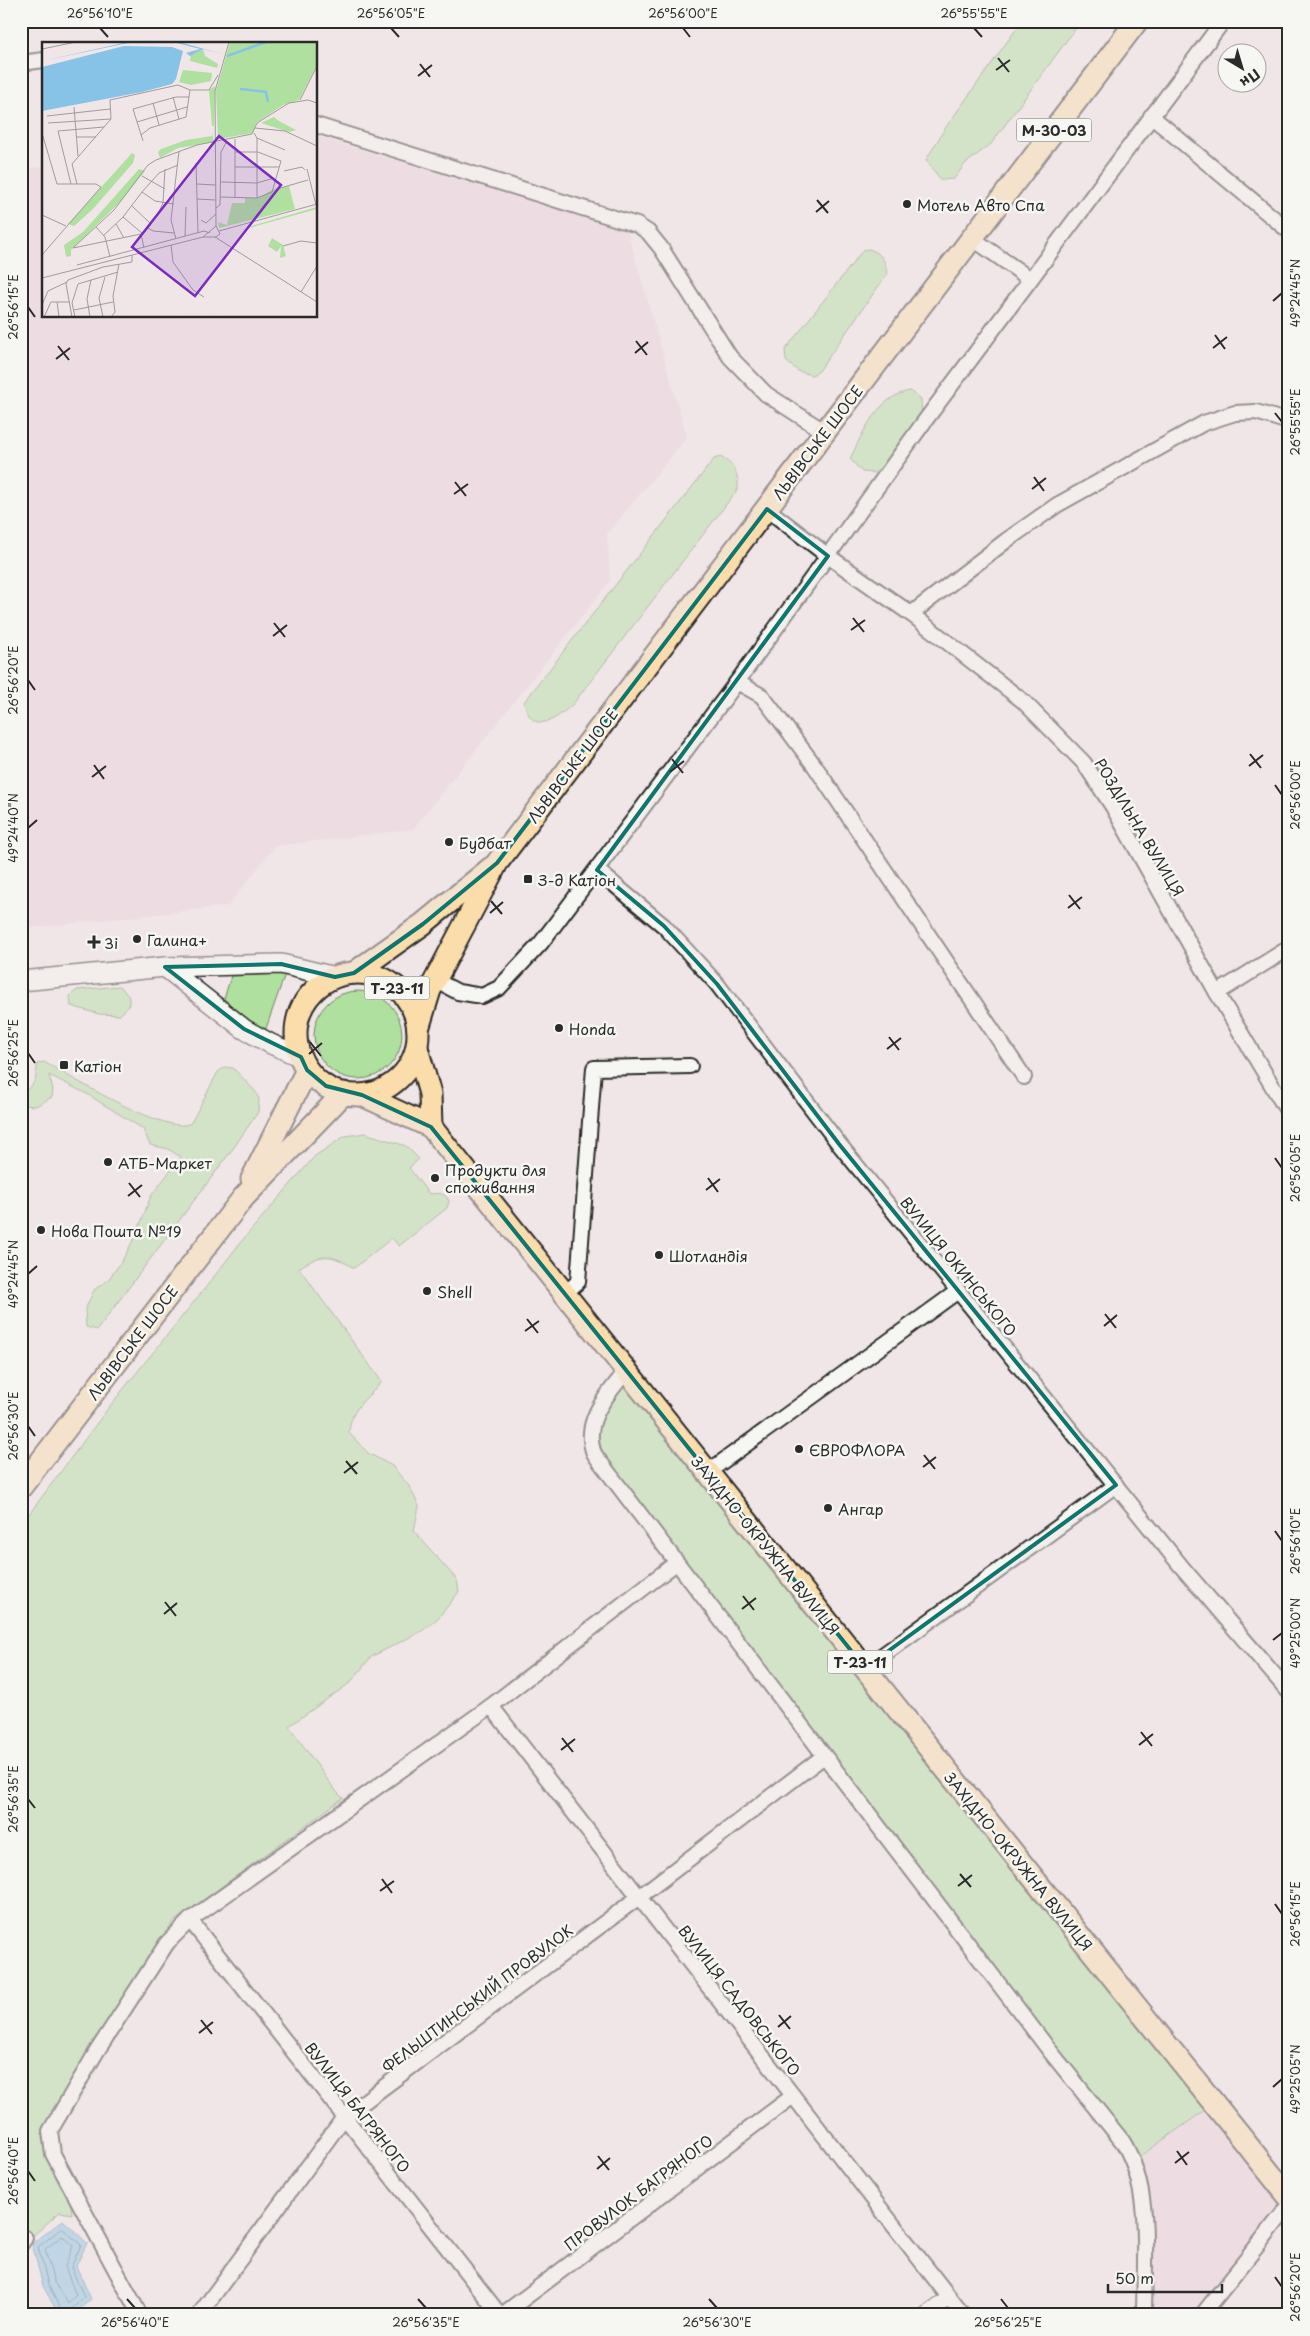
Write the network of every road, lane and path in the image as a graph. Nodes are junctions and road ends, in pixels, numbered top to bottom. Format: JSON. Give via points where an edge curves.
{"nodes":[{"id":1,"x":1137,"y":21,"type":"edge"},
{"id":2,"x":1223,"y":21,"type":"edge"},
{"id":3,"x":42,"y":60,"type":"edge"},
{"id":4,"x":21,"y":63,"type":"edge"},
{"id":5,"x":1151,"y":116,"type":"junction"},
{"id":6,"x":318,"y":127,"type":"edge"},
{"id":7,"x":1289,"y":231,"type":"edge"},
{"id":8,"x":972,"y":238,"type":"junction"},
{"id":9,"x":1030,"y":279,"type":"junction"},
{"id":10,"x":1289,"y":422,"type":"edge"},
{"id":11,"x":825,"y":432,"type":"junction"},
{"id":12,"x":767,"y":509,"type":"junction"},
{"id":13,"x":828,"y":556,"type":"junction"},
{"id":14,"x":911,"y":614,"type":"junction"},
{"id":15,"x":737,"y":682,"type":"junction"},
{"id":16,"x":497,"y":863,"type":"junction"},
{"id":17,"x":597,"y":870,"type":"junction"},
{"id":18,"x":1289,"y":948,"type":"edge"},
{"id":19,"x":165,"y":967,"type":"junction"},
{"id":20,"x":344,"y":975,"type":"junction"},
{"id":21,"x":435,"y":980,"type":"junction"},
{"id":22,"x":21,"y":981,"type":"edge"},
{"id":23,"x":1217,"y":993,"type":"junction"},
{"id":24,"x":417,"y":1038,"type":"junction"},
{"id":25,"x":304,"y":1063,"type":"junction"},
{"id":26,"x":690,"y":1066,"type":"dead end"},
{"id":27,"x":1024,"y":1078,"type":"dead end"},
{"id":28,"x":353,"y":1094,"type":"junction"},
{"id":29,"x":1289,"y":1114,"type":"edge"},
{"id":30,"x":431,"y":1127,"type":"junction"},
{"id":31,"x":242,"y":1198,"type":"junction"},
{"id":32,"x":958,"y":1291,"type":"junction"},
{"id":33,"x":564,"y":1294,"type":"junction"},
{"id":34,"x":626,"y":1371,"type":"junction"},
{"id":35,"x":708,"y":1472,"type":"junction"},
{"id":36,"x":1116,"y":1485,"type":"junction"},
{"id":37,"x":21,"y":1487,"type":"edge"},
{"id":38,"x":676,"y":1563,"type":"junction"},
{"id":39,"x":865,"y":1668,"type":"junction"},
{"id":40,"x":1289,"y":1692,"type":"edge"},
{"id":41,"x":491,"y":1706,"type":"junction"},
{"id":42,"x":824,"y":1756,"type":"junction"},
{"id":43,"x":639,"y":1897,"type":"junction"},
{"id":44,"x":190,"y":1920,"type":"junction"},
{"id":45,"x":793,"y":2096,"type":"junction"},
{"id":46,"x":345,"y":2116,"type":"junction"},
{"id":47,"x":1289,"y":2197,"type":"edge"},
{"id":48,"x":1289,"y":2206,"type":"edge"},
{"id":49,"x":949,"y":2298,"type":"junction"},
{"id":50,"x":140,"y":2315,"type":"edge"},
{"id":51,"x":199,"y":2315,"type":"edge"},
{"id":52,"x":501,"y":2315,"type":"edge"},
{"id":53,"x":926,"y":2315,"type":"edge"},
{"id":54,"x":963,"y":2315,"type":"edge"},
{"id":55,"x":1144,"y":2315,"type":"edge"},
{"id":56,"x":1202,"y":2315,"type":"edge"}],
"edges":[{"from":1,"to":8,"type":"main road","name":"ЛЬВІВСЬКЕ ШОСЕ","number":"М-30-03"},
{"from":2,"to":5,"type":"street"},
{"from":3,"to":4,"type":"street"},
{"from":5,"to":7,"type":"street"},
{"from":5,"to":9,"type":"street"},
{"from":6,"to":11,"type":"street","via":[[637,225],[662,248],[730,357],[766,394]]},
{"from":8,"to":9,"type":"street"},
{"from":8,"to":11,"type":"main road","name":"ЛЬВІВСЬКЕ ШОСЕ","number":"М-30-03"},
{"from":9,"to":13,"type":"street"},
{"from":10,"to":14,"type":"street","via":[[1256,412],[1235,413],[1204,423],[1058,505],[1006,540]]},
{"from":11,"to":12,"type":"main road","name":"ЛЬВІВСЬКЕ ШОСЕ"},
{"from":12,"to":13,"type":"street","name":"РОЗДІЛЬНА ВУЛИЦЯ"},
{"from":12,"to":16,"type":"main road","name":"ЛЬВІВСЬКЕ ШОСЕ"},
{"from":13,"to":14,"type":"street","name":"РОЗДІЛЬНА ВУЛИЦЯ"},
{"from":13,"to":15,"type":"street"},
{"from":14,"to":23,"type":"street","name":"РОЗДІЛЬНА ВУЛИЦЯ","via":[[1023,701],[1084,762],[1113,807]]},
{"from":15,"to":17,"type":"street"},
{"from":15,"to":27,"type":"street","via":[[762,696],[814,765]]},
{"from":16,"to":20,"type":"main road","name":"ЛЬВІВСЬКЕ ШОСЕ","via":[[422,924]]},
{"from":16,"to":21,"type":"main road","name":"ЛЬВІВСЬКЕ ШОСЕ"},
{"from":17,"to":21,"type":"street","via":[[541,944],[498,988],[482,996],[458,992]]},
{"from":17,"to":32,"type":"street","name":"ВУЛИЦЯ ОКИНСЬКОГО","via":[[664,926],[717,984],[839,1144]]},
{"from":18,"to":23,"type":"street"},
{"from":19,"to":20,"type":"main road","number":"Т-23-11","via":[[281,964]]},
{"from":19,"to":22,"type":"main road","number":"Т-23-11"},
{"from":19,"to":25,"type":"main road","number":"Т-23-11","via":[[244,1029]]},
{"from":20,"to":24,"type":"main road","number":"Т-23-11","via":[[372,975],[390,982],[404,994],[414,1010]]},
{"from":20,"to":25,"type":"main road","via":[[318,987],[306,1001],[298,1019],[296,1038]]},
{"from":21,"to":24,"type":"main road","name":"ЛЬВІВСЬКЕ ШОСЕ"},
{"from":23,"to":29,"type":"street","name":"РОЗДІЛЬНА ВУЛИЦЯ"},
{"from":24,"to":28,"type":"main road","via":[[410,1066],[397,1080],[380,1090]]},
{"from":24,"to":30,"type":"main road","number":"Т-23-11","via":[[430,1094]]},
{"from":25,"to":28,"type":"main road","number":"Т-23-11","via":[[326,1086]]},
{"from":25,"to":31,"type":"main road","name":"ЛЬВІВСЬКЕ ШОСЕ"},
{"from":26,"to":33,"type":"street","via":[[594,1068],[578,1282]]},
{"from":28,"to":30,"type":"main road","name":"ЗАХІДНО-ОКРУЖНА ВУЛИЦЯ","number":"Т-23-11"},
{"from":28,"to":31,"type":"main road","name":"ЛЬВІВСЬКЕ ШОСЕ"},
{"from":30,"to":33,"type":"main road","name":"ЗАХІДНО-ОКРУЖНА ВУЛИЦЯ","number":"Т-23-11"},
{"from":31,"to":37,"type":"main road","name":"ЛЬВІВСЬКЕ ШОСЕ"},
{"from":32,"to":35,"type":"street"},
{"from":32,"to":36,"type":"street","name":"ВУЛИЦЯ ОКИНСЬКОГО"},
{"from":33,"to":34,"type":"main road","name":"ЗАХІДНО-ОКРУЖНА ВУЛИЦЯ","number":"Т-23-11"},
{"from":34,"to":35,"type":"main road","name":"ЗАХІДНО-ОКРУЖНА ВУЛИЦЯ","number":"Т-23-11"},
{"from":34,"to":38,"type":"street","via":[[598,1409],[591,1434],[594,1451]]},
{"from":35,"to":39,"type":"main road","name":"ЗАХІДНО-ОКРУЖНА ВУЛИЦЯ","number":"Т-23-11"},
{"from":36,"to":39,"type":"street"},
{"from":36,"to":40,"type":"street","name":"ВУЛИЦЯ ОКИНСЬКОГО"},
{"from":38,"to":41,"type":"street"},
{"from":38,"to":42,"type":"street"},
{"from":39,"to":47,"type":"main road","name":"ЗАХІДНО-ОКРУЖНА ВУЛИЦЯ","number":"Т-23-11"},
{"from":41,"to":43,"type":"street","name":"ВУЛИЦЯ САДОВСЬКОГО"},
{"from":41,"to":44,"type":"street"},
{"from":42,"to":43,"type":"street","name":"ФЕЛЬШТИНСЬКИЙ ПРОВУЛОК"},
{"from":42,"to":55,"type":"street","via":[[1133,2159],[1142,2194]]},
{"from":43,"to":45,"type":"street","name":"ВУЛИЦЯ САДОВСЬКОГО"},
{"from":43,"to":46,"type":"street","name":"ФЕЛЬШТИНСЬКИЙ ПРОВУЛОК"},
{"from":44,"to":46,"type":"street","name":"ВУЛИЦЯ БАГРЯНОГО"},
{"from":44,"to":50,"type":"street","via":[[167,1943],[50,2131],[53,2154]]},
{"from":45,"to":49,"type":"street","name":"ВУЛИЦЯ САДОВСЬКОГО"},
{"from":45,"to":52,"type":"street","name":"ПРОВУЛОК БАГРЯНОГО"},
{"from":46,"to":51,"type":"street","name":"ФЕЛЬШТИНСЬКИЙ ПРОВУЛОК"},
{"from":46,"to":52,"type":"street","name":"ВУЛИЦЯ БАГРЯНОГО"},
{"from":48,"to":56,"type":"street"},
{"from":49,"to":53,"type":"street"},
{"from":49,"to":54,"type":"street","name":"ВУЛИЦЯ САДОВСЬКОГО"}]}
